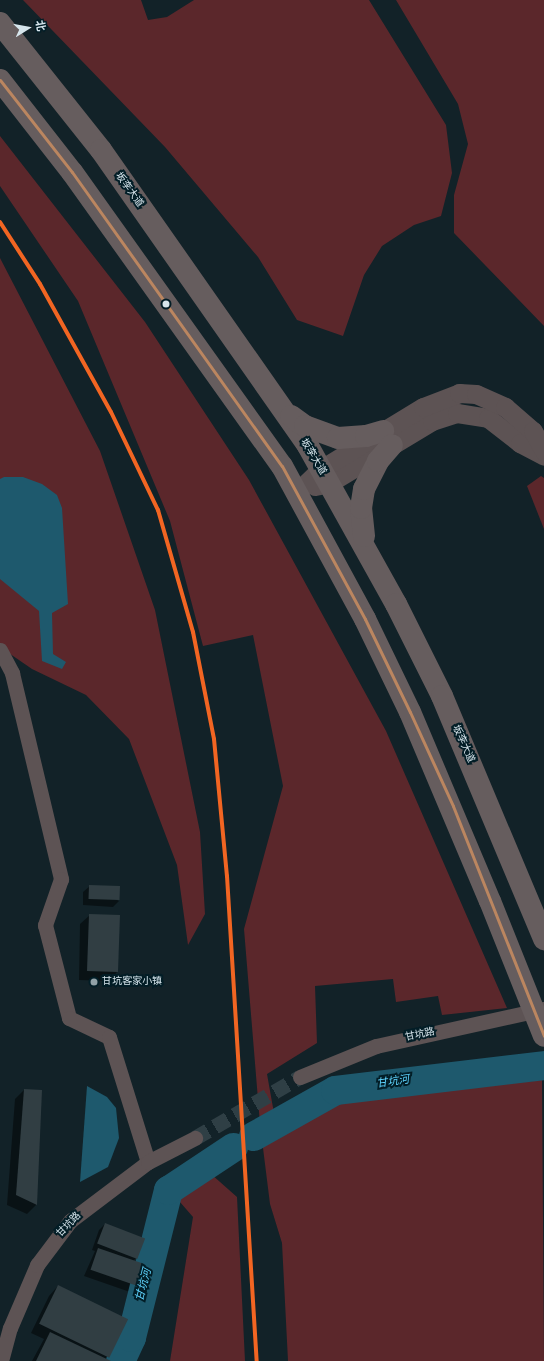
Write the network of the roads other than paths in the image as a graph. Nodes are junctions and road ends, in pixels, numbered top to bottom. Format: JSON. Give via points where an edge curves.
{"nodes":[{"id":1,"x":0,"y":23,"type":"edge"},
{"id":2,"x":0,"y":80,"type":"edge"},
{"id":3,"x":283,"y":410,"type":"junction"},
{"id":4,"x":388,"y":438,"type":"junction"},
{"id":5,"x":544,"y":451,"type":"edge"},
{"id":6,"x":544,"y":456,"type":"edge"},
{"id":7,"x":325,"y":476,"type":"junction"},
{"id":8,"x":297,"y":492,"type":"junction"},
{"id":9,"x":367,"y":551,"type":"junction"},
{"id":10,"x":0,"y":650,"type":"edge"},
{"id":11,"x":544,"y":939,"type":"edge"},
{"id":12,"x":544,"y":1009,"type":"edge"},
{"id":13,"x":544,"y":1036,"type":"edge"},
{"id":14,"x":300,"y":1077,"type":"tunnel mouth"},
{"id":15,"x":195,"y":1138,"type":"tunnel mouth"},
{"id":16,"x":148,"y":1162,"type":"junction"},
{"id":17,"x":1,"y":1361,"type":"edge"}],
"edges":[{"from":1,"to":3,"type":"main road","name":"坂李大道","via":[[101,150]]},
{"from":2,"to":8,"type":"main road","via":[[181,321]]},
{"from":3,"to":4,"type":"main road","via":[[305,426],[338,438]]},
{"from":3,"to":7,"type":"main road","name":"坂李大道"},
{"from":4,"to":5,"type":"street","via":[[442,398],[476,394],[520,418],[533,431]]},
{"from":4,"to":6,"type":"street","via":[[438,418],[471,413],[488,418],[520,443]]},
{"from":4,"to":7,"type":"street"},
{"from":4,"to":9,"type":"main road","via":[[364,489],[361,508]]},
{"from":7,"to":8,"type":"street"},
{"from":7,"to":9,"type":"main road","name":"坂李大道"},
{"from":8,"to":13,"type":"main road","bridge":true,"via":[[410,712]]},
{"from":9,"to":11,"type":"main road","name":"坂李大道","via":[[442,696]]},
{"from":10,"to":16,"type":"street","via":[[12,673],[61,878],[45,925],[69,1018],[109,1037]]},
{"from":12,"to":14,"type":"street","name":"甘坑路","via":[[500,1021],[398,1040]]},
{"from":15,"to":16,"type":"street","name":"甘坑路"},
{"from":16,"to":17,"type":"street","name":"甘坑路","via":[[89,1206],[56,1239],[37,1265],[22,1297]]}]}
